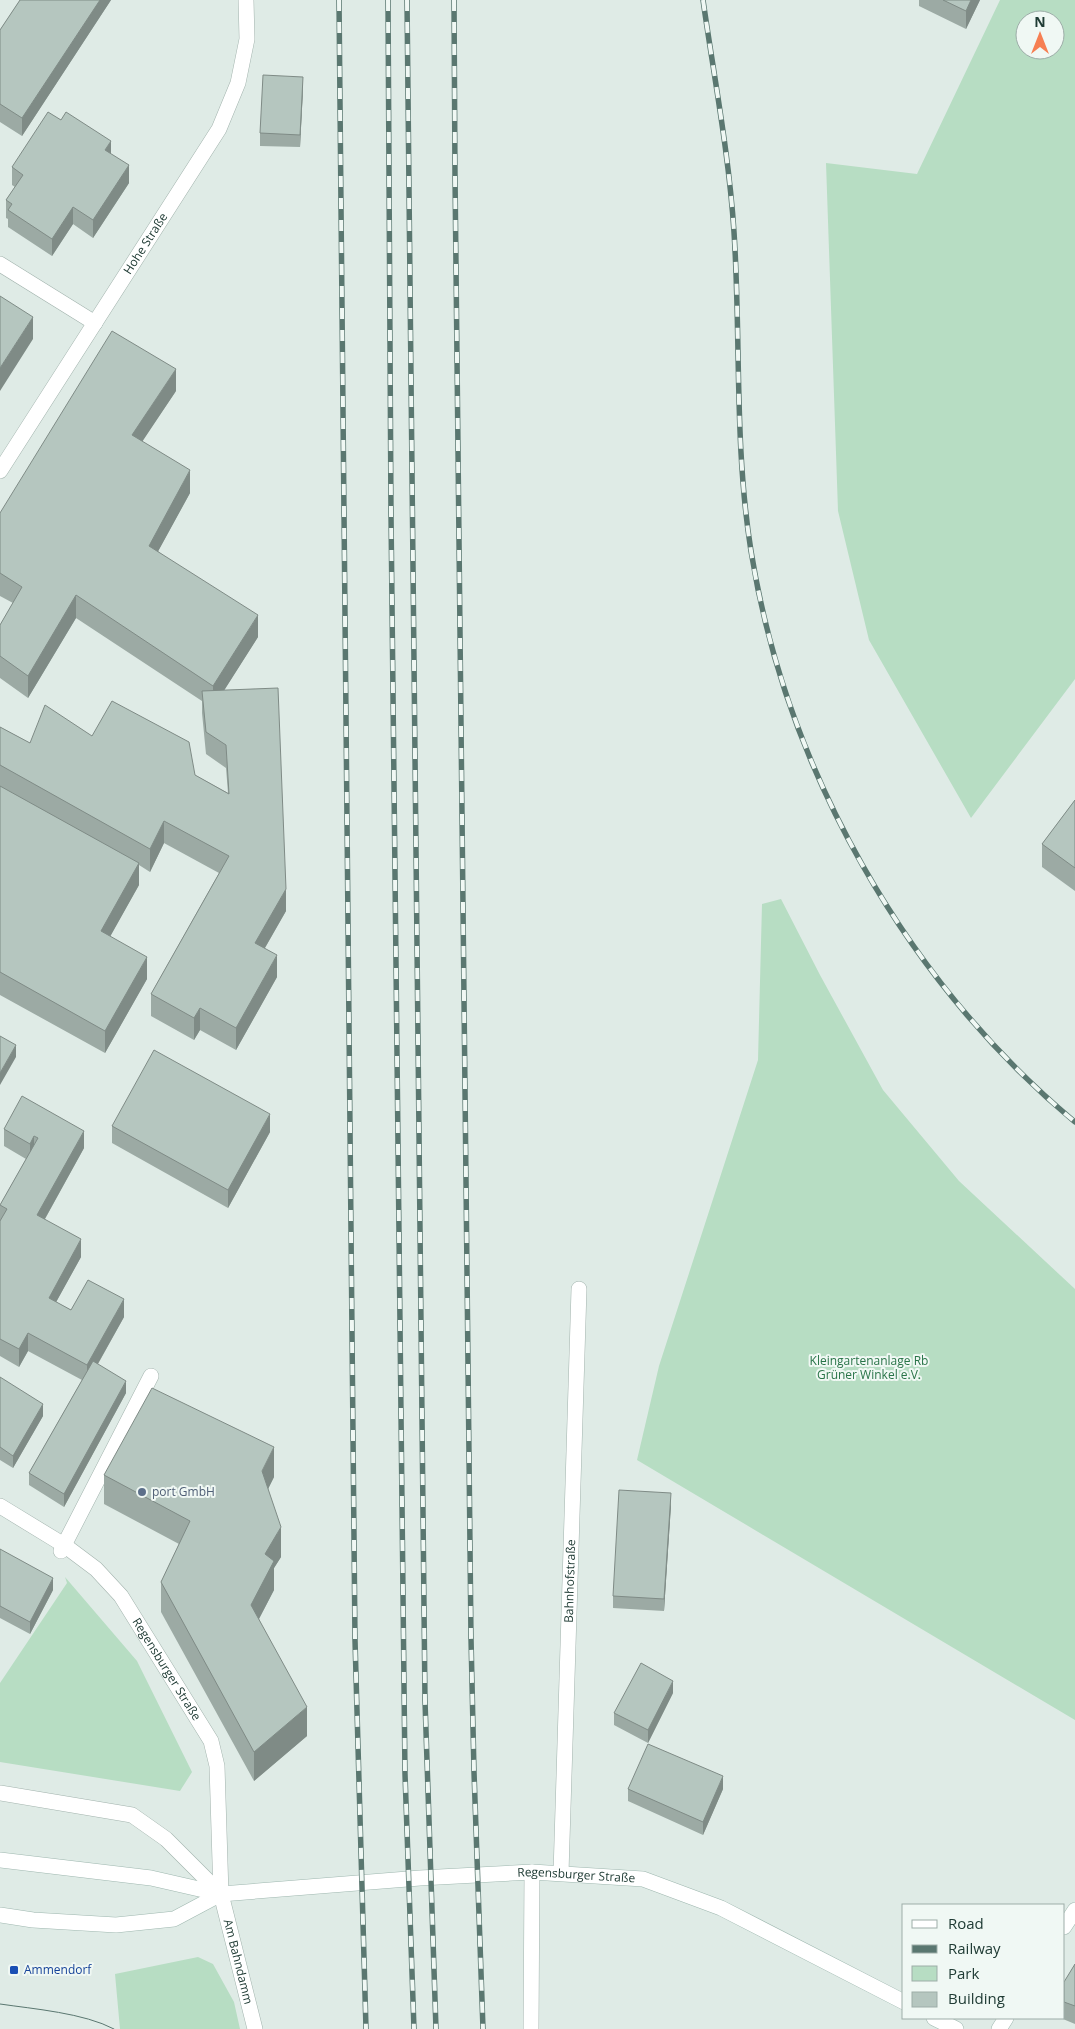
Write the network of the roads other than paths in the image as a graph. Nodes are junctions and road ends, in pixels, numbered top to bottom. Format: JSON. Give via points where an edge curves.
{"nodes":[{"id":1,"x":246,"y":0,"type":"edge"},
{"id":2,"x":0,"y":264,"type":"edge"},
{"id":3,"x":95,"y":323,"type":"junction"},
{"id":4,"x":0,"y":471,"type":"edge"},
{"id":5,"x":579,"y":1288,"type":"dead end"},
{"id":6,"x":151,"y":1376,"type":"dead end"},
{"id":7,"x":0,"y":1506,"type":"edge"},
{"id":8,"x":62,"y":1548,"type":"junction"},
{"id":9,"x":0,"y":1793,"type":"edge"},
{"id":10,"x":0,"y":1860,"type":"edge"},
{"id":11,"x":532,"y":1872,"type":"junction"},
{"id":12,"x":562,"y":1873,"type":"junction"},
{"id":13,"x":221,"y":1894,"type":"junction"},
{"id":14,"x":1075,"y":1910,"type":"edge"},
{"id":15,"x":0,"y":1915,"type":"edge"},
{"id":16,"x":1065,"y":1925,"type":"edge"},
{"id":17,"x":902,"y":2001,"type":"edge"},
{"id":18,"x":936,"y":2019,"type":"edge"},
{"id":19,"x":255,"y":2029,"type":"edge"},
{"id":20,"x":531,"y":2029,"type":"edge"},
{"id":21,"x":956,"y":2029,"type":"edge"}],
"edges":[{"from":1,"to":3,"type":"street","name":"Hohe Straße","via":[[247,39],[238,84],[219,130]]},
{"from":2,"to":3,"type":"street"},
{"from":3,"to":4,"type":"street","name":"Hohe Straße"},
{"from":5,"to":12,"type":"street","name":"Bahnhofstraße"},
{"from":6,"to":8,"type":"street"},
{"from":7,"to":8,"type":"street","name":"Regensburger Straße"},
{"from":8,"to":13,"type":"street","name":"Regensburger Straße","via":[[96,1569],[121,1596],[211,1741],[217,1766]]},
{"from":9,"to":13,"type":"street","via":[[132,1815],[166,1839]]},
{"from":10,"to":13,"type":"street","name":"Regensburger Straße","via":[[151,1878]]},
{"from":11,"to":12,"type":"street","name":"Regensburger Straße"},
{"from":11,"to":13,"type":"street","name":"Regensburger Straße"},
{"from":11,"to":20,"type":"street"},
{"from":12,"to":17,"type":"street","name":"Regensburger Straße","via":[[643,1879],[721,1908]]},
{"from":13,"to":15,"type":"street","name":"Regensburger Straße","via":[[174,1919],[126,1924],[33,1920]]},
{"from":13,"to":19,"type":"street","name":"Am Bahndamm"},
{"from":14,"to":16,"type":"street"},
{"from":18,"to":21,"type":"street"}]}
